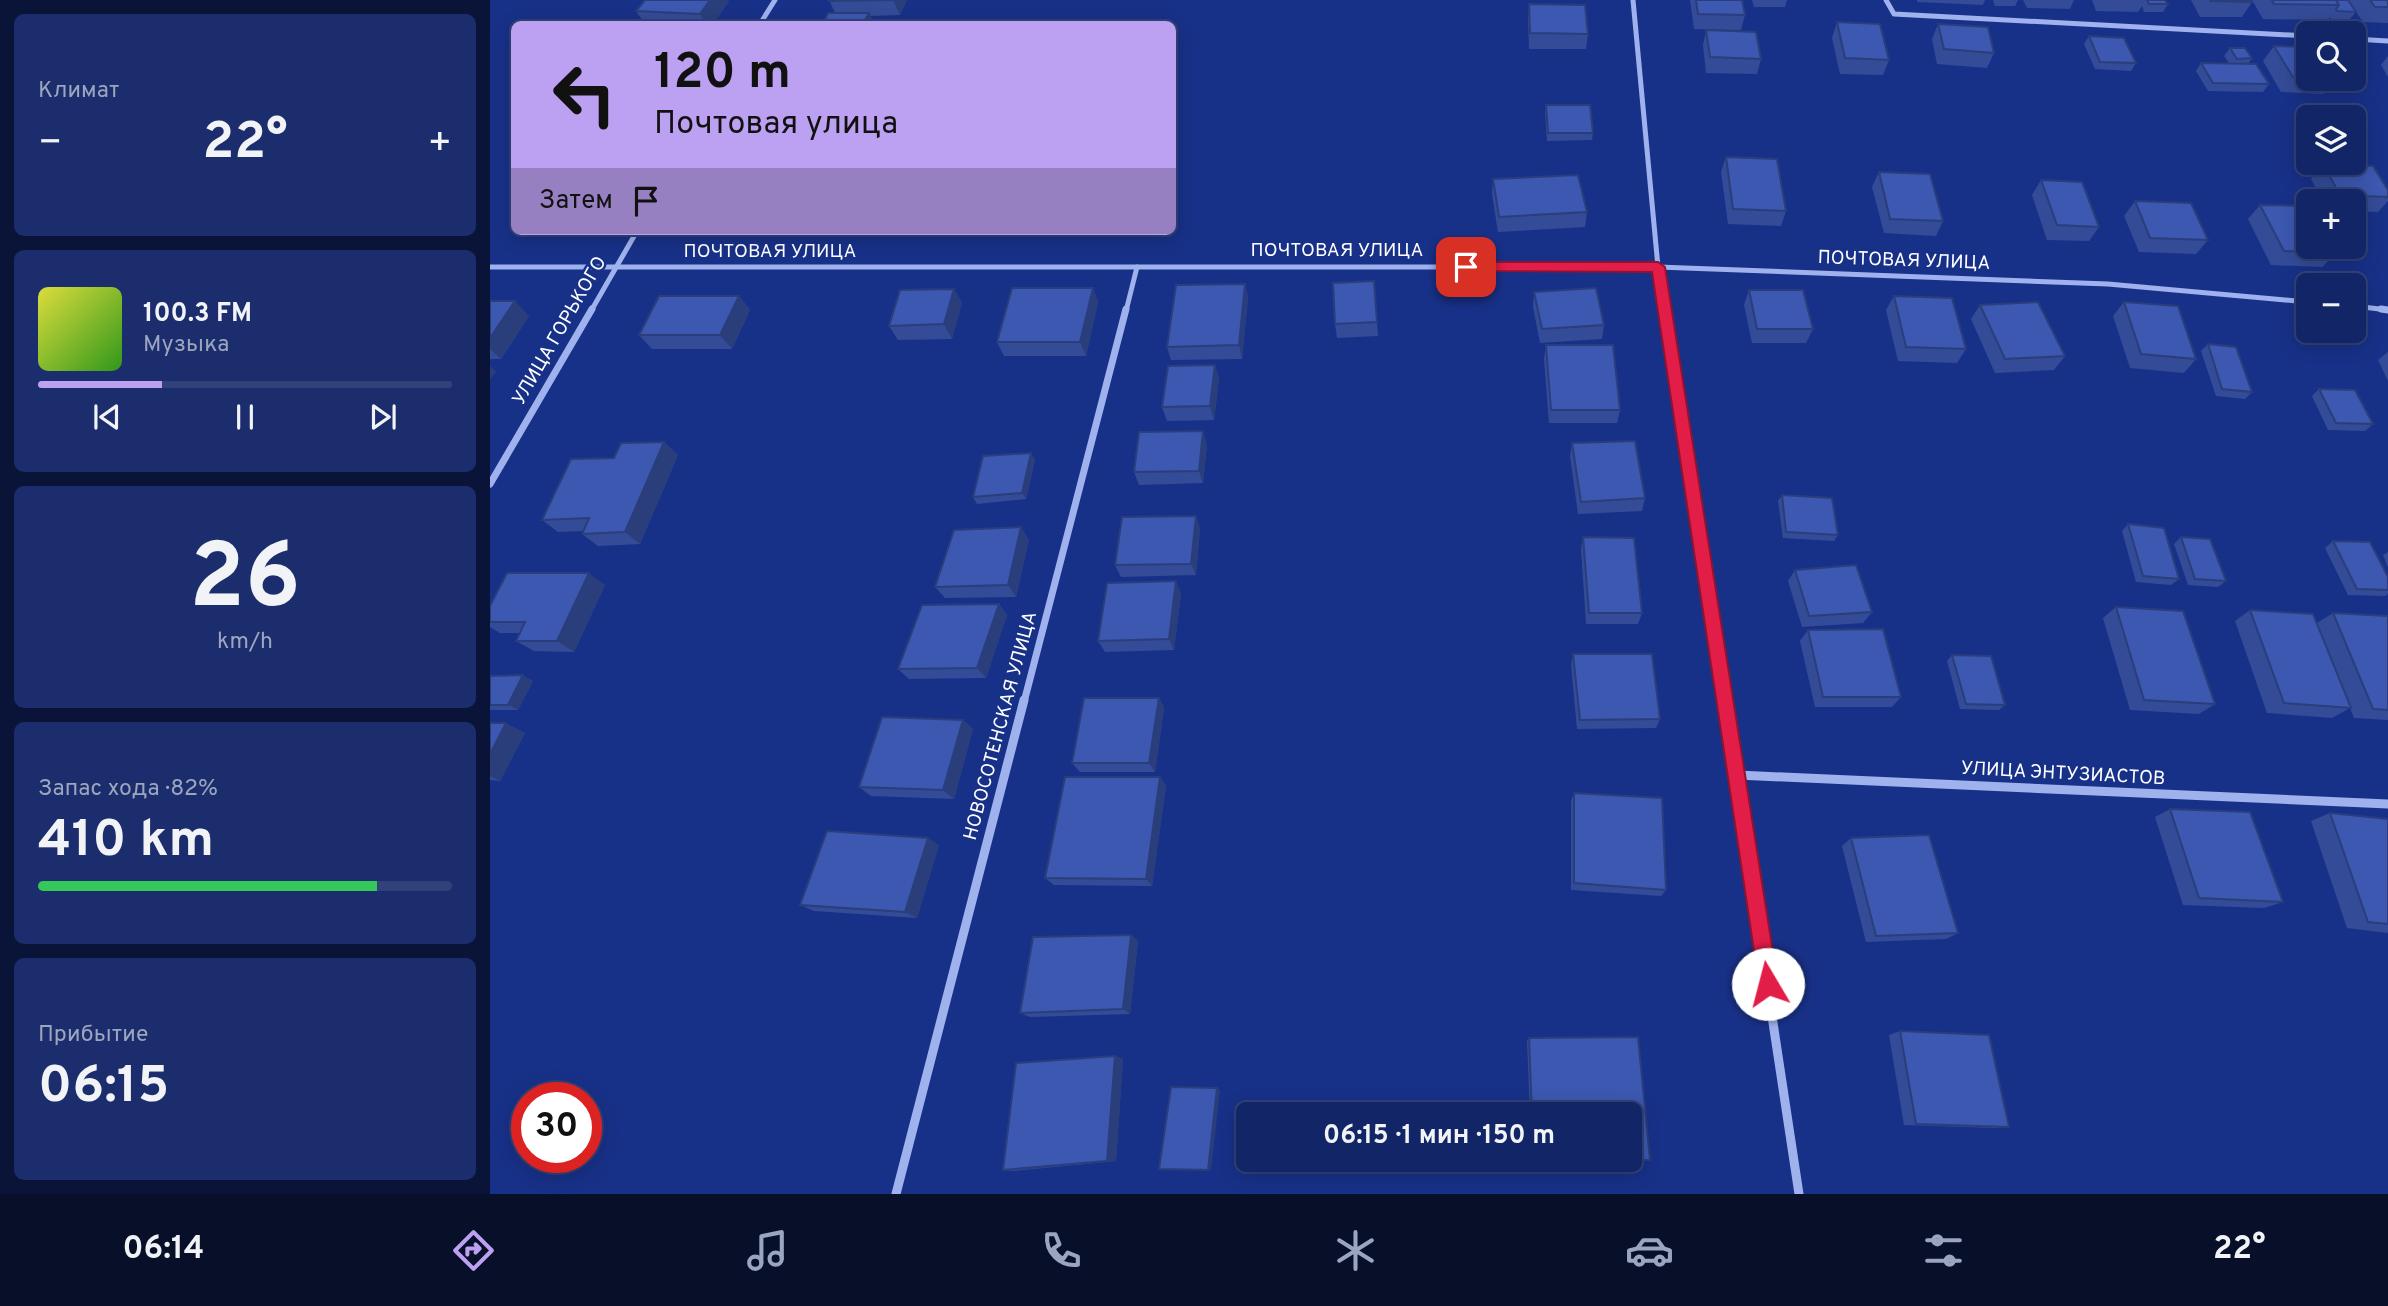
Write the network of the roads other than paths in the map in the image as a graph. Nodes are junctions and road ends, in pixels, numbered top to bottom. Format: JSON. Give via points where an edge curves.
{"nodes":[{"id":1,"x":775,"y":0,"type":"edge"},
{"id":2,"x":1633,"y":0,"type":"edge"},
{"id":3,"x":1886,"y":0,"type":"edge"},
{"id":4,"x":762,"y":21,"type":"edge"},
{"id":5,"x":2296,"y":35,"type":"edge"},
{"id":6,"x":2366,"y":40,"type":"edge"},
{"id":7,"x":2388,"y":41,"type":"edge"},
{"id":8,"x":635,"y":235,"type":"edge"},
{"id":9,"x":490,"y":267,"type":"edge"},
{"id":10,"x":1137,"y":267,"type":"junction"},
{"id":11,"x":1658,"y":267,"type":"junction"},
{"id":12,"x":614,"y":269,"type":"junction"},
{"id":13,"x":2296,"y":301,"type":"edge"},
{"id":14,"x":2366,"y":307,"type":"edge"},
{"id":15,"x":2388,"y":310,"type":"edge"},
{"id":16,"x":490,"y":484,"type":"edge"},
{"id":17,"x":1737,"y":775,"type":"junction"},
{"id":18,"x":2388,"y":804,"type":"edge"},
{"id":19,"x":896,"y":1194,"type":"edge"},
{"id":20,"x":1799,"y":1194,"type":"edge"}],
"edges":[{"from":1,"to":4,"type":"street"},
{"from":2,"to":11,"type":"street"},
{"from":3,"to":5,"type":"street","via":[[1894,14]]},
{"from":6,"to":7,"type":"street"},
{"from":8,"to":12,"type":"street","name":"УЛИЦА ГОРЬКОГО"},
{"from":9,"to":12,"type":"street","name":"ПОЧТОВАЯ УЛИЦА"},
{"from":10,"to":11,"type":"street","name":"ПОЧТОВАЯ УЛИЦА"},
{"from":10,"to":12,"type":"street","name":"ПОЧТОВАЯ УЛИЦА"},
{"from":10,"to":19,"type":"street","name":"НОВОСОТЕНСКАЯ УЛИЦА"},
{"from":11,"to":13,"type":"street","name":"ПОЧТОВАЯ УЛИЦА","via":[[2108,284]]},
{"from":11,"to":17,"type":"street"},
{"from":12,"to":16,"type":"street","name":"УЛИЦА ГОРЬКОГО"},
{"from":14,"to":15,"type":"street"},
{"from":17,"to":18,"type":"street","name":"УЛИЦА ЭНТУЗИАСТОВ"},
{"from":17,"to":20,"type":"street"}]}
